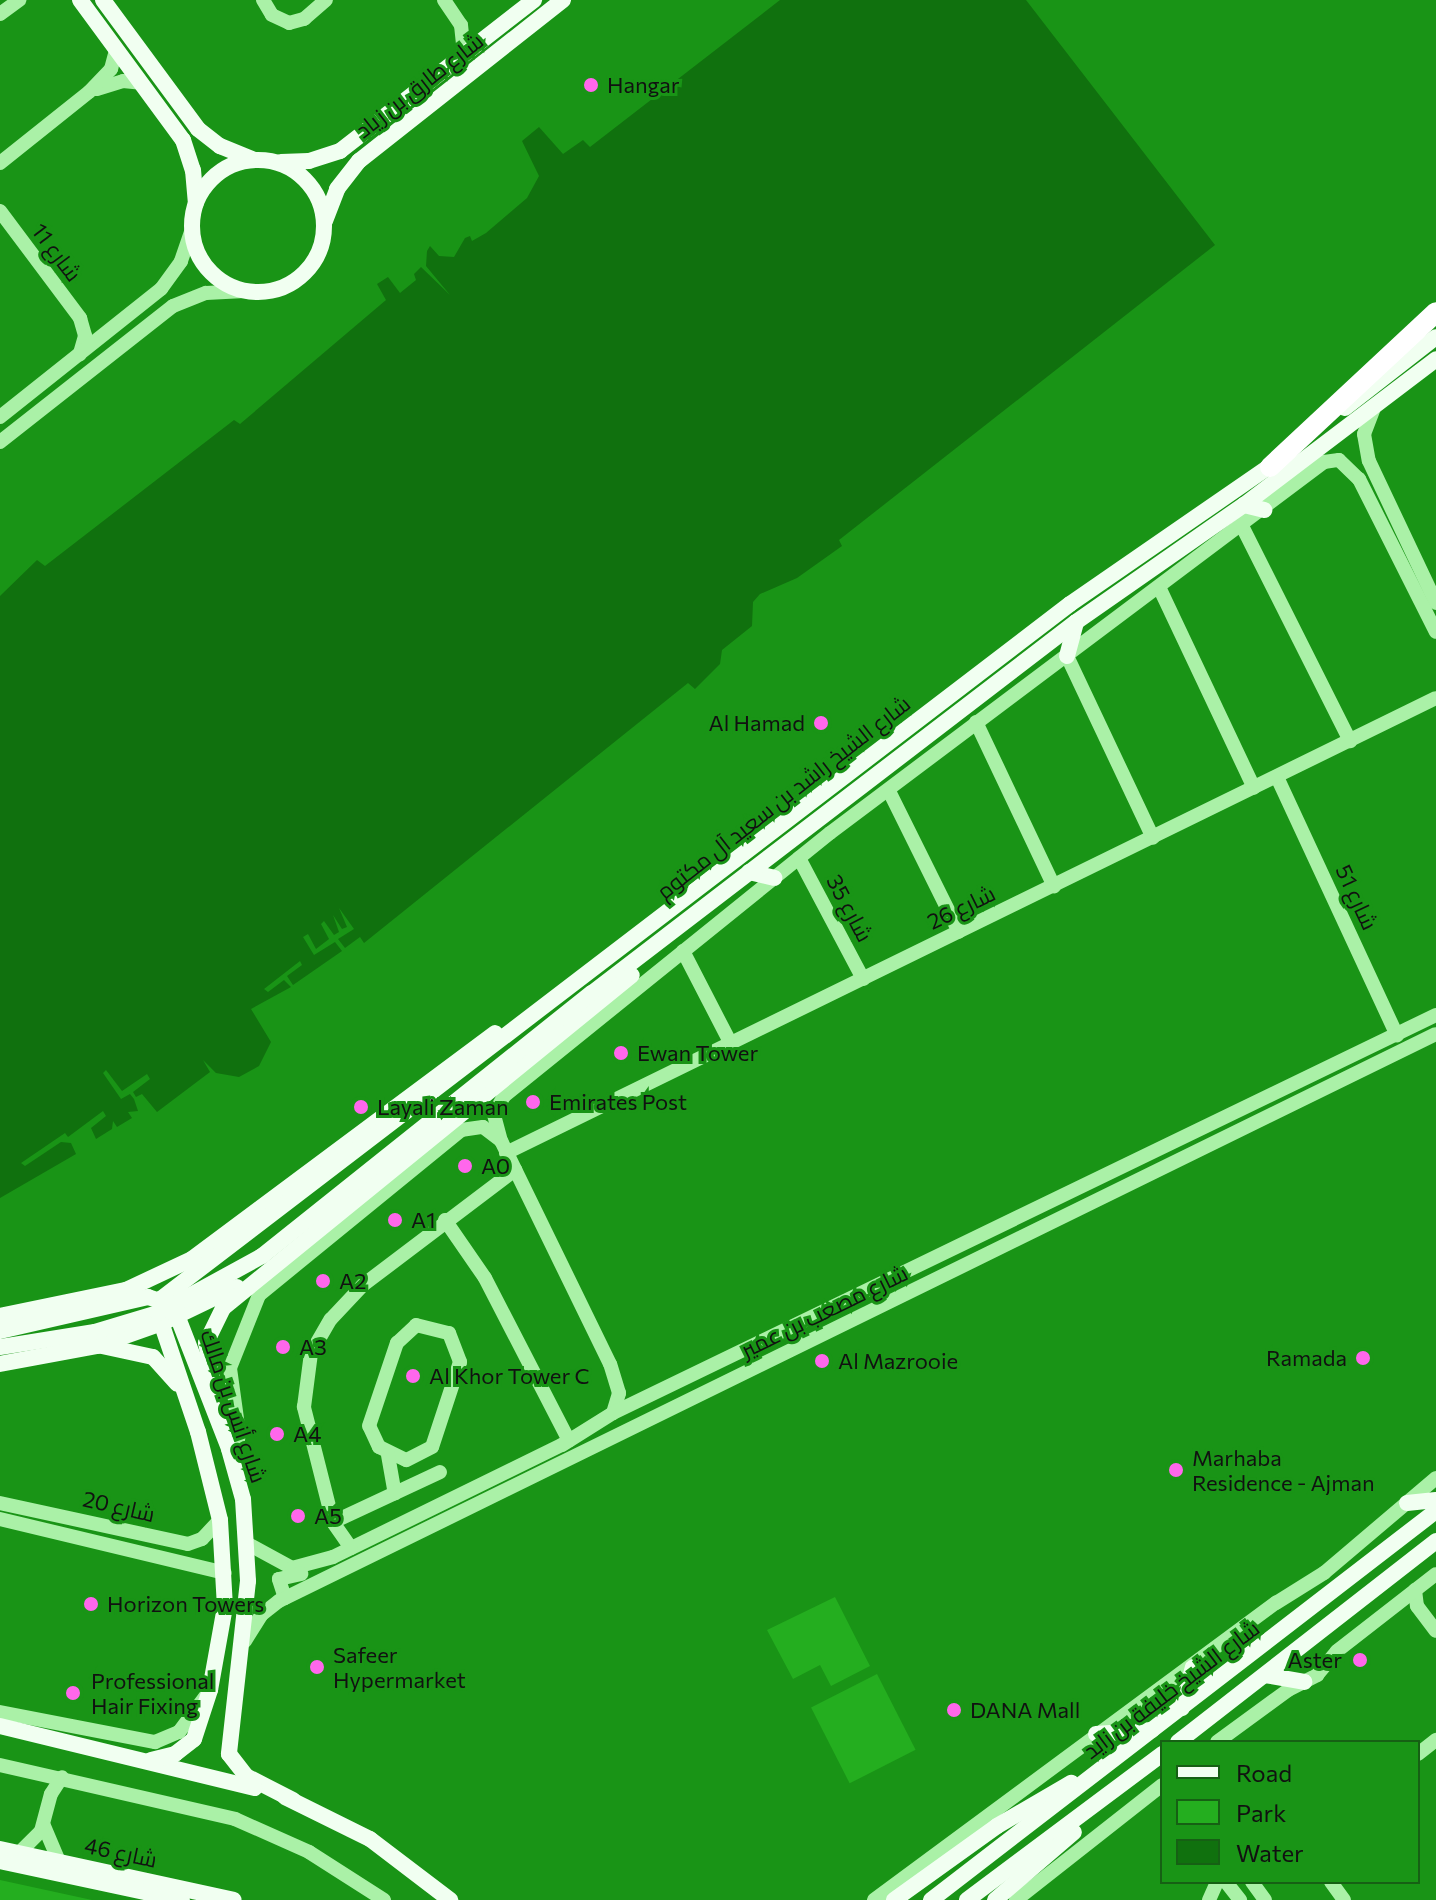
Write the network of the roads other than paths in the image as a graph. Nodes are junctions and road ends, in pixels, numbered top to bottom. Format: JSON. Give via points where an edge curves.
{"nodes":[{"id":1,"x":19,"y":0,"type":"edge"},
{"id":2,"x":263,"y":0,"type":"edge"},
{"id":3,"x":444,"y":0,"type":"edge"},
{"id":4,"x":534,"y":0,"type":"edge"},
{"id":5,"x":563,"y":0,"type":"edge"},
{"id":6,"x":92,"y":2,"type":"edge"},
{"id":7,"x":322,"y":4,"type":"edge"},
{"id":8,"x":0,"y":14,"type":"edge"},
{"id":9,"x":458,"y":18,"type":"junction"},
{"id":10,"x":494,"y":32,"type":"junction"},
{"id":11,"x":116,"y":50,"type":"junction"},
{"id":12,"x":464,"y":55,"type":"junction"},
{"id":13,"x":141,"y":83,"type":"junction"},
{"id":14,"x":89,"y":92,"type":"junction"},
{"id":15,"x":258,"y":160,"type":"junction"},
{"id":16,"x":277,"y":162,"type":"junction"},
{"id":17,"x":0,"y":163,"type":"edge"},
{"id":18,"x":196,"y":203,"type":"junction"},
{"id":19,"x":0,"y":211,"type":"edge"},
{"id":20,"x":324,"y":222,"type":"junction"},
{"id":21,"x":192,"y":229,"type":"junction"},
{"id":22,"x":240,"y":291,"type":"junction"},
{"id":23,"x":1436,"y":312,"type":"edge"},
{"id":24,"x":80,"y":318,"type":"junction"},
{"id":25,"x":114,"y":327,"type":"junction"},
{"id":26,"x":1436,"y":337,"type":"edge"},
{"id":27,"x":80,"y":354,"type":"junction"},
{"id":28,"x":1436,"y":359,"type":"edge"},
{"id":29,"x":1417,"y":374,"type":"junction"},
{"id":30,"x":1436,"y":374,"type":"edge"},
{"id":31,"x":1374,"y":408,"type":"junction"},
{"id":32,"x":0,"y":417,"type":"edge"},
{"id":33,"x":0,"y":442,"type":"edge"},
{"id":34,"x":1369,"y":461,"type":"junction"},
{"id":35,"x":1270,"y":467,"type":"junction"},
{"id":36,"x":1352,"y":470,"type":"junction"},
{"id":37,"x":1244,"y":505,"type":"junction"},
{"id":38,"x":1264,"y":510,"type":"junction"},
{"id":39,"x":1242,"y":526,"type":"junction"},
{"id":40,"x":1159,"y":587,"type":"junction"},
{"id":41,"x":1436,"y":603,"type":"edge"},
{"id":42,"x":1076,"y":622,"type":"junction"},
{"id":43,"x":1436,"y":632,"type":"edge"},
{"id":44,"x":1067,"y":656,"type":"junction"},
{"id":45,"x":1435,"y":700,"type":"edge"},
{"id":46,"x":976,"y":722,"type":"junction"},
{"id":47,"x":1350,"y":741,"type":"junction"},
{"id":48,"x":1277,"y":777,"type":"junction"},
{"id":49,"x":1254,"y":788,"type":"junction"},
{"id":50,"x":889,"y":791,"type":"junction"},
{"id":51,"x":1153,"y":838,"type":"junction"},
{"id":52,"x":799,"y":858,"type":"junction"},
{"id":53,"x":749,"y":872,"type":"junction"},
{"id":54,"x":774,"y":878,"type":"junction"},
{"id":55,"x":1054,"y":886,"type":"junction"},
{"id":56,"x":959,"y":932,"type":"junction"},
{"id":57,"x":667,"y":936,"type":"junction"},
{"id":58,"x":683,"y":951,"type":"junction"},
{"id":59,"x":639,"y":970,"type":"junction"},
{"id":60,"x":863,"y":979,"type":"junction"},
{"id":61,"x":586,"y":987,"type":"junction"},
{"id":62,"x":632,"y":993,"type":"junction"},
{"id":63,"x":1436,"y":1015,"type":"edge"},
{"id":64,"x":1436,"y":1034,"type":"edge"},
{"id":65,"x":1397,"y":1035,"type":"junction"},
{"id":66,"x":731,"y":1044,"type":"junction"},
{"id":67,"x":504,"y":1147,"type":"junction"},
{"id":68,"x":515,"y":1170,"type":"junction"},
{"id":69,"x":349,"y":1204,"type":"junction"},
{"id":70,"x":366,"y":1208,"type":"junction"},
{"id":71,"x":445,"y":1220,"type":"junction"},
{"id":72,"x":244,"y":1238,"type":"junction"},
{"id":73,"x":256,"y":1277,"type":"junction"},
{"id":74,"x":232,"y":1289,"type":"junction"},
{"id":75,"x":162,"y":1298,"type":"junction"},
{"id":76,"x":96,"y":1312,"type":"junction"},
{"id":77,"x":0,"y":1316,"type":"edge"},
{"id":78,"x":178,"y":1316,"type":"junction"},
{"id":79,"x":162,"y":1323,"type":"junction"},
{"id":80,"x":0,"y":1331,"type":"edge"},
{"id":81,"x":97,"y":1346,"type":"junction"},
{"id":82,"x":0,"y":1347,"type":"edge"},
{"id":83,"x":68,"y":1353,"type":"junction"},
{"id":84,"x":0,"y":1364,"type":"edge"},
{"id":85,"x":610,"y":1364,"type":"junction"},
{"id":86,"x":647,"y":1397,"type":"junction"},
{"id":87,"x":187,"y":1398,"type":"junction"},
{"id":88,"x":215,"y":1412,"type":"junction"},
{"id":89,"x":613,"y":1413,"type":"junction"},
{"id":90,"x":566,"y":1443,"type":"junction"},
{"id":91,"x":388,"y":1455,"type":"junction"},
{"id":92,"x":234,"y":1465,"type":"junction"},
{"id":93,"x":440,"y":1472,"type":"dead end"},
{"id":94,"x":1436,"y":1478,"type":"edge"},
{"id":95,"x":395,"y":1493,"type":"junction"},
{"id":96,"x":1436,"y":1500,"type":"edge"},
{"id":97,"x":0,"y":1503,"type":"edge"},
{"id":98,"x":1407,"y":1503,"type":"junction"},
{"id":99,"x":1436,"y":1511,"type":"edge"},
{"id":100,"x":0,"y":1519,"type":"edge"},
{"id":101,"x":220,"y":1520,"type":"junction"},
{"id":102,"x":333,"y":1522,"type":"junction"},
{"id":103,"x":173,"y":1541,"type":"junction"},
{"id":104,"x":1436,"y":1541,"type":"edge"},
{"id":105,"x":248,"y":1544,"type":"junction"},
{"id":106,"x":351,"y":1548,"type":"junction"},
{"id":107,"x":167,"y":1556,"type":"junction"},
{"id":108,"x":333,"y":1557,"type":"junction"},
{"id":109,"x":314,"y":1565,"type":"junction"},
{"id":110,"x":225,"y":1573,"type":"junction"},
{"id":111,"x":1436,"y":1574,"type":"edge"},
{"id":112,"x":1415,"y":1590,"type":"junction"},
{"id":113,"x":285,"y":1598,"type":"junction"},
{"id":114,"x":225,"y":1607,"type":"junction"},
{"id":115,"x":1436,"y":1631,"type":"edge"},
{"id":116,"x":245,"y":1641,"type":"junction"},
{"id":117,"x":1193,"y":1667,"type":"junction"},
{"id":118,"x":239,"y":1673,"type":"junction"},
{"id":119,"x":1265,"y":1675,"type":"junction"},
{"id":120,"x":1304,"y":1682,"type":"junction"},
{"id":121,"x":210,"y":1690,"type":"junction"},
{"id":122,"x":250,"y":1695,"type":"dead end"},
{"id":123,"x":1182,"y":1708,"type":"junction"},
{"id":124,"x":0,"y":1712,"type":"edge"},
{"id":125,"x":0,"y":1726,"type":"edge"},
{"id":126,"x":1153,"y":1730,"type":"junction"},
{"id":127,"x":1096,"y":1734,"type":"junction"},
{"id":128,"x":1181,"y":1740,"type":"edge"},
{"id":129,"x":1220,"y":1740,"type":"edge"},
{"id":130,"x":1436,"y":1740,"type":"edge"},
{"id":131,"x":1420,"y":1752,"type":"edge"},
{"id":132,"x":1160,"y":1756,"type":"edge"},
{"id":133,"x":151,"y":1760,"type":"junction"},
{"id":134,"x":0,"y":1765,"type":"edge"},
{"id":135,"x":1101,"y":1770,"type":"junction"},
{"id":136,"x":45,"y":1774,"type":"junction"},
{"id":137,"x":62,"y":1777,"type":"junction"},
{"id":138,"x":1111,"y":1793,"type":"junction"},
{"id":139,"x":51,"y":1794,"type":"junction"},
{"id":140,"x":1156,"y":1798,"type":"edge"},
{"id":141,"x":300,"y":1803,"type":"junction"},
{"id":142,"x":330,"y":1804,"type":"dead end"},
{"id":143,"x":44,"y":1826,"type":"junction"},
{"id":144,"x":0,"y":1849,"type":"edge"},
{"id":145,"x":19,"y":1853,"type":"junction"},
{"id":146,"x":0,"y":1861,"type":"edge"},
{"id":147,"x":59,"y":1862,"type":"junction"},
{"id":148,"x":1228,"y":1884,"type":"edge"},
{"id":149,"x":182,"y":1900,"type":"edge"},
{"id":150,"x":233,"y":1900,"type":"edge"},
{"id":151,"x":384,"y":1900,"type":"edge"},
{"id":152,"x":450,"y":1900,"type":"edge"},
{"id":153,"x":874,"y":1900,"type":"edge"},
{"id":154,"x":894,"y":1900,"type":"edge"},
{"id":155,"x":931,"y":1900,"type":"edge"},
{"id":156,"x":967,"y":1900,"type":"edge"},
{"id":157,"x":995,"y":1900,"type":"edge"},
{"id":158,"x":1016,"y":1900,"type":"edge"},
{"id":159,"x":1240,"y":1900,"type":"edge"}],
"edges":[{"from":1,"to":8,"type":"street"},
{"from":2,"to":7,"type":"street","via":[[289,14]]},
{"from":3,"to":9,"type":"street"},
{"from":4,"to":10,"type":"main road","name":"شارع طارق بن زياد"},
{"from":5,"to":20,"type":"main road","name":"شارع طارق بن زياد","via":[[359,161],[337,189]]},
{"from":6,"to":11,"type":"main road"},
{"from":6,"to":15,"type":"main road","via":[[198,129],[232,152]]},
{"from":9,"to":10,"type":"street","via":[[470,28]]},
{"from":9,"to":12,"type":"street"},
{"from":10,"to":12,"type":"main road","name":"شارع طارق بن زياد"},
{"from":11,"to":13,"type":"main road"},
{"from":11,"to":14,"type":"street","via":[[111,69]]},
{"from":12,"to":16,"type":"main road","name":"شارع طارق بن زياد","via":[[340,151],[309,161]]},
{"from":13,"to":14,"type":"street","via":[[123,81]]},
{"from":13,"to":18,"type":"main road","via":[[183,140]]},
{"from":14,"to":17,"type":"street"},
{"from":15,"to":16,"type":"main road"},
{"from":15,"to":18,"type":"main road","via":[[216,175]]},
{"from":16,"to":20,"type":"main road","via":[[310,185]]},
{"from":18,"to":21,"type":"main road"},
{"from":19,"to":24,"type":"street","name":"شارع 11"},
{"from":20,"to":22,"type":"main road","via":[[318,255],[295,281],[263,293]]},
{"from":21,"to":22,"type":"main road","via":[[206,268]]},
{"from":21,"to":25,"type":"street","via":[[172,276]]},
{"from":22,"to":33,"type":"street","via":[[206,293],[173,306]]},
{"from":23,"to":35,"type":"highway"},
{"from":24,"to":25,"type":"street","via":[[96,327]]},
{"from":24,"to":27,"type":"street","via":[[85,336]]},
{"from":25,"to":27,"type":"street"},
{"from":26,"to":35,"type":"main road","name":"شارع الشيخ راشد بن سعيد آل مكتوم"},
{"from":27,"to":32,"type":"street"},
{"from":28,"to":29,"type":"main road","name":"شارع الشيخ راشد بن سعيد آل مكتوم"},
{"from":29,"to":30,"type":"street"},
{"from":29,"to":31,"type":"main road","name":"شارع الشيخ راشد بن سعيد آل مكتوم"},
{"from":31,"to":34,"type":"street","via":[[1364,434]]},
{"from":31,"to":37,"type":"main road","name":"شارع الشيخ راشد بن سعيد آل مكتوم"},
{"from":34,"to":36,"type":"street","via":[[1355,454]]},
{"from":34,"to":41,"type":"street"},
{"from":35,"to":61,"type":"main road","name":"شارع الشيخ راشد بن سعيد آل مكتوم","via":[[1070,604]]},
{"from":36,"to":38,"type":"street","via":[[1339,460],[1324,462]]},
{"from":36,"to":43,"type":"street"},
{"from":37,"to":38,"type":"main road"},
{"from":37,"to":42,"type":"main road","name":"شارع الشيخ راشد بن سعيد آل مكتوم"},
{"from":38,"to":39,"type":"street"},
{"from":39,"to":40,"type":"street"},
{"from":39,"to":47,"type":"street"},
{"from":40,"to":44,"type":"street"},
{"from":40,"to":49,"type":"street","via":[[1163,605]]},
{"from":42,"to":44,"type":"main road"},
{"from":42,"to":53,"type":"main road","name":"شارع الشيخ راشد بن سعيد آل مكتوم"},
{"from":44,"to":46,"type":"street"},
{"from":44,"to":51,"type":"street"},
{"from":45,"to":47,"type":"street","name":"شارع 26"},
{"from":46,"to":50,"type":"street"},
{"from":46,"to":55,"type":"street"},
{"from":47,"to":48,"type":"street","name":"شارع 26"},
{"from":48,"to":49,"type":"street","name":"شارع 26"},
{"from":48,"to":65,"type":"street","name":"شارع 51"},
{"from":49,"to":51,"type":"street","name":"شارع 26"},
{"from":50,"to":52,"type":"street"},
{"from":50,"to":56,"type":"street"},
{"from":51,"to":55,"type":"street","name":"شارع 26"},
{"from":52,"to":54,"type":"street"},
{"from":52,"to":60,"type":"street","name":"شارع 35"},
{"from":53,"to":54,"type":"main road"},
{"from":53,"to":57,"type":"main road","name":"شارع الشيخ راشد بن سعيد آل مكتوم"},
{"from":54,"to":58,"type":"street"},
{"from":55,"to":56,"type":"street","name":"شارع 26"},
{"from":56,"to":60,"type":"street","name":"شارع 26"},
{"from":57,"to":59,"type":"main road"},
{"from":57,"to":61,"type":"main road","name":"شارع الشيخ راشد بن سعيد آل مكتوم"},
{"from":58,"to":62,"type":"street"},
{"from":58,"to":66,"type":"street"},
{"from":59,"to":62,"type":"main road"},
{"from":59,"to":69,"type":"main road"},
{"from":60,"to":66,"type":"street","name":"شارع 26"},
{"from":61,"to":72,"type":"main road","name":"شارع الشيخ راشد بن سعيد آل مكتوم"},
{"from":61,"to":77,"type":"main road","via":[[445,1066],[192,1259],[126,1290]]},
{"from":61,"to":82,"type":"main road","name":"شارع الشيخ راشد بن سعيد آل مكتوم","bridge":true,"via":[[286,1238],[197,1295],[95,1332]]},
{"from":62,"to":67,"type":"street","via":[[500,1100],[494,1119]]},
{"from":63,"to":65,"type":"street","name":"شارع مصعب بن عمير"},
{"from":64,"to":113,"type":"street","name":"شارع مصعب بن عمير","via":[[351,1571]]},
{"from":65,"to":86,"type":"street","name":"شارع مصعب بن عمير"},
{"from":66,"to":67,"type":"street","name":"شارع 26"},
{"from":67,"to":68,"type":"street"},
{"from":67,"to":70,"type":"street","via":[[483,1127],[461,1130]]},
{"from":68,"to":71,"type":"street","via":[[482,1186]]},
{"from":68,"to":85,"type":"street"},
{"from":69,"to":70,"type":"main road"},
{"from":69,"to":73,"type":"main road"},
{"from":70,"to":92,"type":"street","via":[[272,1283],[250,1309],[230,1368],[239,1433]]},
{"from":71,"to":90,"type":"street","via":[[485,1278]]},
{"from":71,"to":102,"type":"street","via":[[351,1296],[311,1353],[304,1407]]},
{"from":72,"to":74,"type":"main road","via":[[235,1255],[195,1286],[206,1298]]},
{"from":72,"to":75,"type":"main road","name":"شارع الشيخ راشد بن سعيد آل مكتوم"},
{"from":73,"to":74,"type":"main road"},
{"from":73,"to":88,"type":"main road","via":[[216,1315],[208,1333],[207,1363],[218,1396]]},
{"from":74,"to":78,"type":"main road"},
{"from":75,"to":76,"type":"main road","name":"شارع الشيخ راشد بن سعيد آل مكتوم"},
{"from":75,"to":78,"type":"main road"},
{"from":75,"to":79,"type":"main road"},
{"from":76,"to":80,"type":"main road","name":"شارع الشيخ راشد بن سعيد آل مكتوم"},
{"from":76,"to":83,"type":"main road","via":[[124,1313],[130,1328]]},
{"from":78,"to":79,"type":"main road"},
{"from":78,"to":88,"type":"main road","name":"شارع أنس بن مالك"},
{"from":79,"to":81,"type":"main road"},
{"from":79,"to":87,"type":"main road","name":"شارع أنس بن مالك"},
{"from":81,"to":83,"type":"main road"},
{"from":81,"to":87,"type":"main road","via":[[153,1357]]},
{"from":83,"to":84,"type":"main road"},
{"from":85,"to":86,"type":"street","via":[[623,1384]]},
{"from":85,"to":89,"type":"street","via":[[619,1393]]},
{"from":86,"to":89,"type":"street","name":"شارع مصعب بن عمير"},
{"from":87,"to":101,"type":"main road","name":"شارع أنس بن مالك"},
{"from":88,"to":92,"type":"main road","name":"شارع أنس بن مالك"},
{"from":89,"to":90,"type":"street","name":"شارع مصعب بن عمير"},
{"from":90,"to":106,"type":"street","name":"شارع مصعب بن عمير"},
{"from":91,"to":91,"type":"street","via":[[411,1460],[432,1447],[460,1362],[456,1343],[443,1330],[416,1325],[397,1343],[369,1426],[375,1443]]},
{"from":91,"to":95,"type":"street"},
{"from":92,"to":105,"type":"main road","name":"شارع أنس بن مالك"},
{"from":93,"to":95,"type":"street"},
{"from":94,"to":98,"type":"street"},
{"from":95,"to":102,"type":"street"},
{"from":96,"to":98,"type":"main road"},
{"from":97,"to":103,"type":"street","name":"شارع 20"},
{"from":98,"to":117,"type":"street","via":[[1324,1573]]},
{"from":99,"to":123,"type":"main road","name":"شارع الشيخ خليفة بن زايد"},
{"from":100,"to":107,"type":"street","name":"شارع 20"},
{"from":101,"to":103,"type":"street","name":"شارع 20","via":[[197,1542]]},
{"from":101,"to":110,"type":"main road","name":"شارع أنس بن مالك"},
{"from":102,"to":106,"type":"street"},
{"from":102,"to":108,"type":"street"},
{"from":103,"to":107,"type":"street"},
{"from":104,"to":119,"type":"main road","name":"شارع الشيخ خليفة بن زايد"},
{"from":105,"to":109,"type":"street","name":"شارع مصعب بن عمير","via":[[285,1567]]},
{"from":105,"to":116,"type":"main road","name":"شارع أنس بن مالك"},
{"from":106,"to":108,"type":"street","name":"شارع مصعب بن عمير"},
{"from":107,"to":110,"type":"street","name":"شارع 20"},
{"from":108,"to":109,"type":"street","name":"شارع مصعب بن عمير"},
{"from":109,"to":113,"type":"street","via":[[279,1579]]},
{"from":110,"to":114,"type":"main road","name":"شارع أنس بن مالك"},
{"from":111,"to":112,"type":"street"},
{"from":112,"to":115,"type":"street","via":[[1417,1606]]},
{"from":112,"to":120,"type":"street"},
{"from":113,"to":116,"type":"street","name":"شارع مصعب بن عمير","via":[[261,1615]]},
{"from":114,"to":116,"type":"main road","via":[[230,1640]]},
{"from":114,"to":121,"type":"main road","name":"شارع أنس بن مالك"},
{"from":116,"to":118,"type":"main road","name":"شارع أنس بن مالك"},
{"from":117,"to":123,"type":"main road"},
{"from":117,"to":127,"type":"street"},
{"from":118,"to":122,"type":"main road"},
{"from":118,"to":141,"type":"main road","name":"شارع أنس بن مالك","via":[[228,1745],[232,1762],[246,1776]]},
{"from":119,"to":120,"type":"main road"},
{"from":119,"to":128,"type":"main road","name":"شارع الشيخ خليفة بن زايد"},
{"from":120,"to":129,"type":"street"},
{"from":121,"to":124,"type":"street","via":[[179,1732],[155,1742]]},
{"from":121,"to":133,"type":"main road","name":"شارع أنس بن مالك","via":[[188,1745]]},
{"from":123,"to":126,"type":"main road","name":"شارع الشيخ خليفة بن زايد"},
{"from":125,"to":133,"type":"main road"},
{"from":126,"to":127,"type":"main road"},
{"from":126,"to":135,"type":"main road","name":"شارع الشيخ خليفة بن زايد"},
{"from":127,"to":153,"type":"street"},
{"from":130,"to":131,"type":"street"},
{"from":132,"to":138,"type":"main road"},
{"from":133,"to":141,"type":"main road"},
{"from":134,"to":136,"type":"street"},
{"from":135,"to":154,"type":"main road","via":[[1022,1810]]},
{"from":135,"to":155,"type":"main road","name":"شارع الشيخ خليفة بن زايد"},
{"from":136,"to":137,"type":"street"},
{"from":136,"to":139,"type":"street"},
{"from":137,"to":139,"type":"street"},
{"from":137,"to":151,"type":"street","via":[[248,1824],[309,1852]]},
{"from":138,"to":156,"type":"main road"},
{"from":138,"to":157,"type":"main road"},
{"from":139,"to":143,"type":"street"},
{"from":140,"to":158,"type":"street"},
{"from":141,"to":142,"type":"main road"},
{"from":141,"to":152,"type":"main road","via":[[370,1839]]},
{"from":143,"to":145,"type":"street"},
{"from":143,"to":147,"type":"street"},
{"from":144,"to":145,"type":"main road","name":"شارع 46"},
{"from":145,"to":147,"type":"main road","name":"شارع 46"},
{"from":146,"to":149,"type":"main road","name":"شارع 46"},
{"from":147,"to":150,"type":"main road","name":"شارع 46"},
{"from":148,"to":159,"type":"street"}]}
